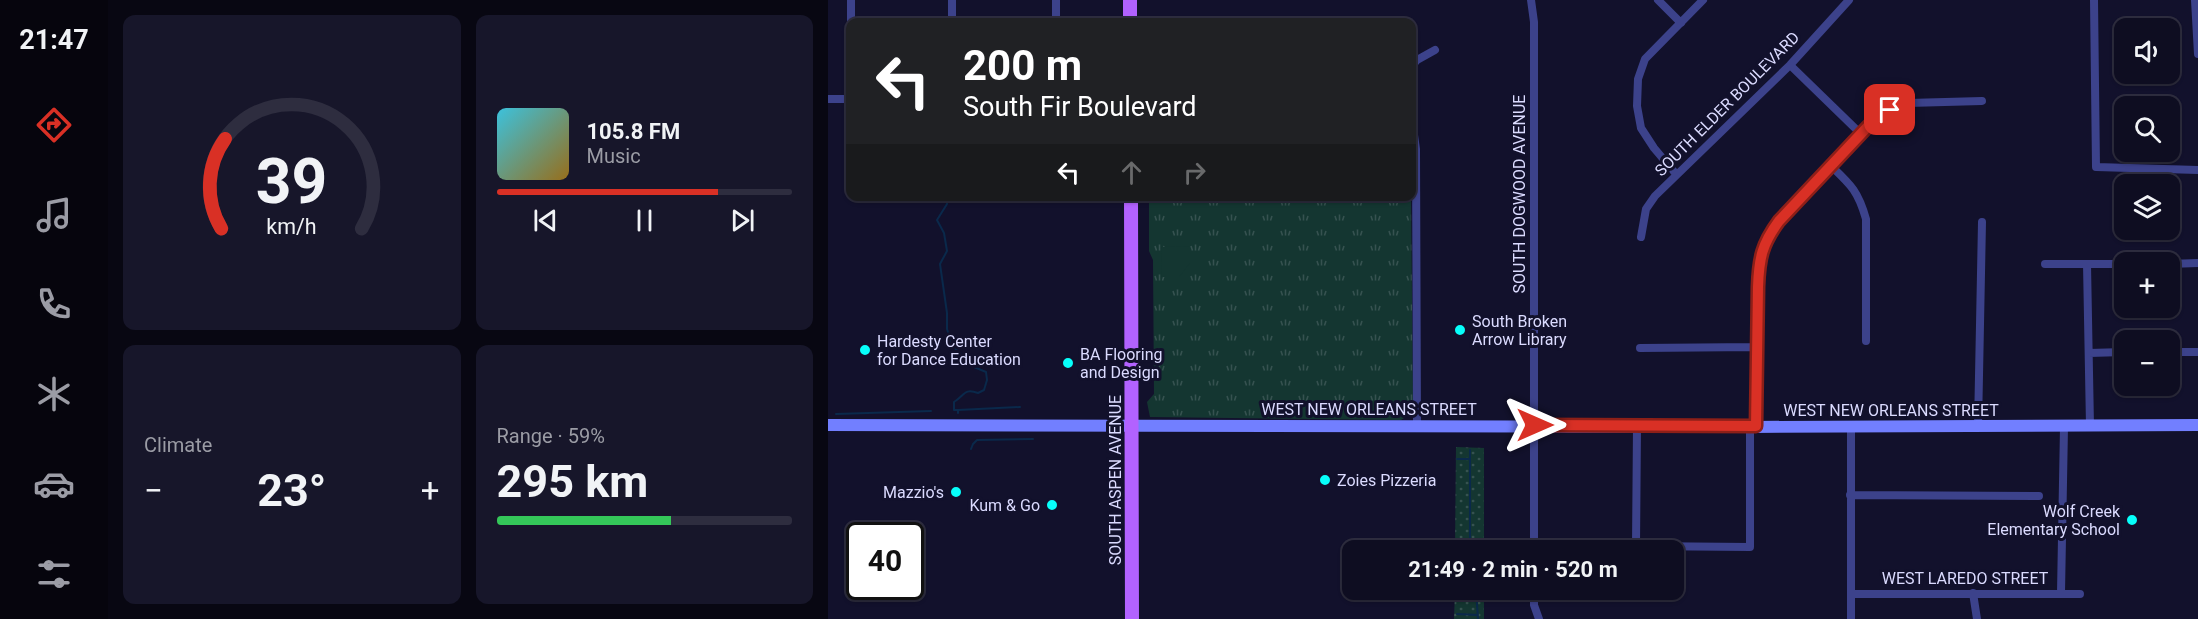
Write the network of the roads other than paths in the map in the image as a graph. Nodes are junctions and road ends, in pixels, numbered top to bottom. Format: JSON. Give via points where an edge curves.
{"nodes":[{"id":1,"x":851,"y":0,"type":"edge"},
{"id":2,"x":952,"y":0,"type":"edge"},
{"id":3,"x":1056,"y":0,"type":"edge"},
{"id":4,"x":1130,"y":0,"type":"edge"},
{"id":5,"x":1531,"y":0,"type":"edge"},
{"id":6,"x":1658,"y":0,"type":"edge"},
{"id":7,"x":1703,"y":0,"type":"edge"},
{"id":8,"x":1849,"y":0,"type":"edge"},
{"id":9,"x":2094,"y":0,"type":"edge"},
{"id":10,"x":2195,"y":0,"type":"edge"},
{"id":11,"x":851,"y":18,"type":"edge"},
{"id":12,"x":952,"y":18,"type":"edge"},
{"id":13,"x":1056,"y":18,"type":"edge"},
{"id":14,"x":1130,"y":18,"type":"edge"},
{"id":15,"x":1681,"y":23,"type":"junction"},
{"id":16,"x":1435,"y":50,"type":"dead end"},
{"id":17,"x":2198,"y":54,"type":"edge"},
{"id":18,"x":1416,"y":61,"type":"edge"},
{"id":19,"x":1790,"y":65,"type":"junction"},
{"id":20,"x":828,"y":99,"type":"edge"},
{"id":21,"x":846,"y":99,"type":"edge"},
{"id":22,"x":1982,"y":101,"type":"dead end"},
{"id":23,"x":1861,"y":134,"type":"junction"},
{"id":24,"x":1416,"y":149,"type":"edge"},
{"id":25,"x":1831,"y":166,"type":"junction"},
{"id":26,"x":2198,"y":170,"type":"edge"},
{"id":27,"x":1677,"y":174,"type":"junction"},
{"id":28,"x":1131,"y":201,"type":"edge"},
{"id":29,"x":1982,"y":222,"type":"dead end"},
{"id":30,"x":1641,"y":237,"type":"dead end"},
{"id":31,"x":2198,"y":263,"type":"edge"},
{"id":32,"x":2045,"y":264,"type":"dead end"},
{"id":33,"x":2087,"y":264,"type":"junction"},
{"id":34,"x":2114,"y":264,"type":"edge"},
{"id":35,"x":2180,"y":264,"type":"edge"},
{"id":36,"x":1866,"y":341,"type":"dead end"},
{"id":37,"x":1756,"y":347,"type":"junction"},
{"id":38,"x":1640,"y":348,"type":"dead end"},
{"id":39,"x":2114,"y":352,"type":"edge"},
{"id":40,"x":2180,"y":352,"type":"edge"},
{"id":41,"x":2198,"y":352,"type":"edge"},
{"id":42,"x":2089,"y":353,"type":"junction"},
{"id":43,"x":828,"y":424,"type":"edge"},
{"id":44,"x":1131,"y":425,"type":"junction"},
{"id":45,"x":1535,"y":425,"type":"junction"},
{"id":46,"x":2198,"y":425,"type":"edge"},
{"id":47,"x":1417,"y":426,"type":"junction"},
{"id":48,"x":1637,"y":426,"type":"junction"},
{"id":49,"x":2090,"y":426,"type":"junction"},
{"id":50,"x":1753,"y":427,"type":"junction"},
{"id":51,"x":1851,"y":427,"type":"junction"},
{"id":52,"x":1978,"y":427,"type":"junction"},
{"id":53,"x":2064,"y":427,"type":"junction"},
{"id":54,"x":1850,"y":495,"type":"junction"},
{"id":55,"x":2039,"y":496,"type":"dead end"},
{"id":56,"x":1534,"y":540,"type":"edge"},
{"id":57,"x":1973,"y":593,"type":"junction"},
{"id":58,"x":2061,"y":593,"type":"junction"},
{"id":59,"x":1851,"y":594,"type":"junction"},
{"id":60,"x":2080,"y":594,"type":"dead end"},
{"id":61,"x":1534,"y":600,"type":"edge"},
{"id":62,"x":1132,"y":619,"type":"edge"},
{"id":63,"x":1539,"y":619,"type":"edge"},
{"id":64,"x":1851,"y":619,"type":"edge"},
{"id":65,"x":1977,"y":619,"type":"edge"}],
"edges":[{"from":1,"to":11,"type":"street"},
{"from":2,"to":12,"type":"street"},
{"from":3,"to":13,"type":"street"},
{"from":4,"to":14,"type":"main road"},
{"from":5,"to":45,"type":"street","name":"SOUTH DOGWOOD AVENUE"},
{"from":6,"to":15,"type":"street"},
{"from":7,"to":15,"type":"street"},
{"from":8,"to":19,"type":"street","name":"SOUTH ELDER BOULEVARD"},
{"from":9,"to":26,"type":"street","via":[[2096,167]]},
{"from":10,"to":17,"type":"street"},
{"from":15,"to":27,"type":"street","via":[[1645,59],[1638,79],[1637,106],[1641,128]]},
{"from":16,"to":18,"type":"street"},
{"from":19,"to":23,"type":"street"},
{"from":19,"to":27,"type":"street","name":"SOUTH ELDER BOULEVARD"},
{"from":20,"to":21,"type":"street"},
{"from":22,"to":23,"type":"street","via":[[1908,103],[1873,121]]},
{"from":23,"to":25,"type":"street"},
{"from":24,"to":47,"type":"street"},
{"from":25,"to":36,"type":"street","via":[[1852,186],[1866,219]]},
{"from":25,"to":37,"type":"street","via":[[1766,238],[1759,267]]},
{"from":27,"to":30,"type":"street","name":"SOUTH ELDER BOULEVARD","via":[[1647,209]]},
{"from":28,"to":44,"type":"main road","name":"SOUTH ASPEN AVENUE"},
{"from":29,"to":52,"type":"street"},
{"from":31,"to":35,"type":"street"},
{"from":32,"to":33,"type":"street"},
{"from":33,"to":34,"type":"street"},
{"from":33,"to":42,"type":"street"},
{"from":37,"to":38,"type":"street"},
{"from":37,"to":50,"type":"street"},
{"from":39,"to":42,"type":"street"},
{"from":40,"to":41,"type":"street"},
{"from":42,"to":49,"type":"street"},
{"from":43,"to":44,"type":"street","name":"WEST NEW ORLEANS STREET"},
{"from":44,"to":47,"type":"street","name":"WEST NEW ORLEANS STREET"},
{"from":44,"to":62,"type":"main road","name":"SOUTH ASPEN AVENUE"},
{"from":45,"to":47,"type":"street","name":"WEST NEW ORLEANS STREET"},
{"from":45,"to":48,"type":"street","name":"WEST NEW ORLEANS STREET"},
{"from":45,"to":56,"type":"street","name":"SOUTH DOGWOOD AVENUE"},
{"from":46,"to":49,"type":"street","name":"WEST NEW ORLEANS STREET"},
{"from":48,"to":50,"type":"street","name":"WEST NEW ORLEANS STREET"},
{"from":48,"to":50,"type":"street","via":[[1636,546],[1750,547]]},
{"from":49,"to":53,"type":"street","name":"WEST NEW ORLEANS STREET"},
{"from":50,"to":51,"type":"street","name":"WEST NEW ORLEANS STREET"},
{"from":51,"to":52,"type":"street","name":"WEST NEW ORLEANS STREET"},
{"from":51,"to":54,"type":"street"},
{"from":52,"to":53,"type":"street","name":"WEST NEW ORLEANS STREET"},
{"from":53,"to":58,"type":"street"},
{"from":54,"to":55,"type":"street"},
{"from":54,"to":59,"type":"street"},
{"from":57,"to":58,"type":"street","name":"WEST LAREDO STREET"},
{"from":57,"to":59,"type":"street","name":"WEST LAREDO STREET"},
{"from":57,"to":65,"type":"street"},
{"from":58,"to":60,"type":"street","name":"WEST LAREDO STREET"},
{"from":59,"to":64,"type":"street"},
{"from":61,"to":63,"type":"street"}]}
